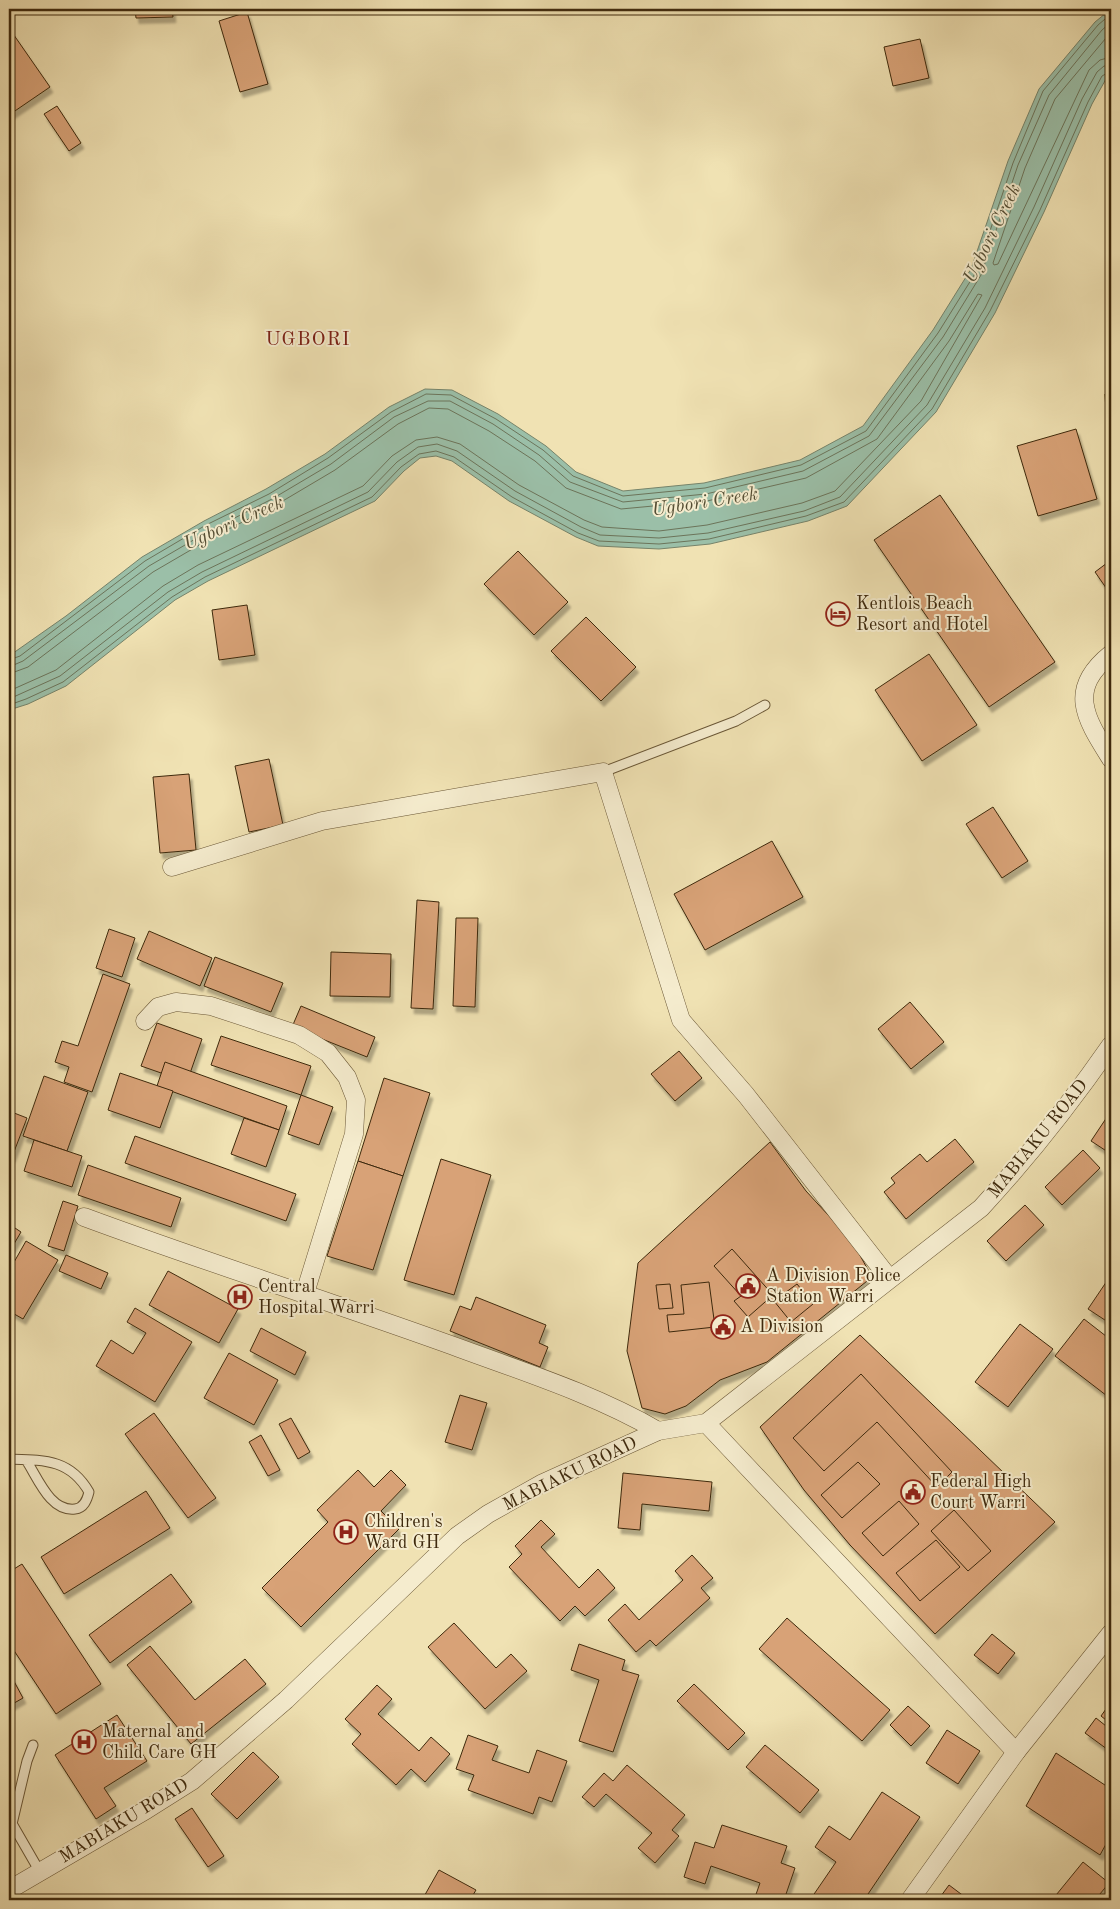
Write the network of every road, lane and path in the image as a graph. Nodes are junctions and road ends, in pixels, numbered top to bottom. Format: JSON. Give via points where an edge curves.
{"nodes":[{"id":1,"x":1111,"y":654,"type":"edge"},
{"id":2,"x":764,"y":705,"type":"dead end"},
{"id":3,"x":1111,"y":759,"type":"edge"},
{"id":4,"x":603,"y":772,"type":"junction"},
{"id":5,"x":172,"y":867,"type":"dead end"},
{"id":6,"x":145,"y":1021,"type":"dead end"},
{"id":7,"x":1111,"y":1045,"type":"edge"},
{"id":8,"x":84,"y":1217,"type":"dead end"},
{"id":9,"x":890,"y":1278,"type":"junction"},
{"id":10,"x":305,"y":1293,"type":"junction"},
{"id":11,"x":706,"y":1423,"type":"junction"},
{"id":12,"x":658,"y":1431,"type":"junction"},
{"id":13,"x":9,"y":1459,"type":"edge"},
{"id":14,"x":26,"y":1460,"type":"junction"},
{"id":15,"x":1111,"y":1633,"type":"edge"},
{"id":16,"x":33,"y":1745,"type":"dead end"},
{"id":17,"x":1016,"y":1752,"type":"junction"},
{"id":18,"x":10,"y":1821,"type":"edge"},
{"id":19,"x":40,"y":1872,"type":"junction"},
{"id":20,"x":9,"y":1890,"type":"edge"},
{"id":21,"x":910,"y":1900,"type":"edge"}],
"edges":[{"from":1,"to":3,"type":"street","via":[[1096,667],[1086,686],[1083,703],[1091,728]]},
{"from":2,"to":4,"type":"lane","via":[[736,721]]},
{"from":4,"to":5,"type":"street","via":[[322,820]]},
{"from":4,"to":9,"type":"street","via":[[681,1020],[746,1095]]},
{"from":6,"to":10,"type":"street","via":[[158,1007],[176,1002],[211,1006],[299,1035],[328,1053],[347,1077],[356,1100],[354,1134]]},
{"from":7,"to":9,"type":"street","name":"MABIAKU ROAD","via":[[1063,1113],[987,1201]]},
{"from":8,"to":10,"type":"street"},
{"from":9,"to":11,"type":"street","name":"MABIAKU ROAD"},
{"from":10,"to":12,"type":"street","via":[[550,1381],[626,1413]]},
{"from":11,"to":12,"type":"street","name":"MABIAKU ROAD"},
{"from":11,"to":17,"type":"street"},
{"from":12,"to":19,"type":"street","name":"MABIAKU ROAD","via":[[541,1484],[457,1536],[286,1700],[192,1781]]},
{"from":13,"to":14,"type":"lane"},
{"from":14,"to":14,"type":"lane","via":[[62,1465],[81,1479],[89,1492],[87,1501],[78,1509],[65,1509],[53,1502]]},
{"from":15,"to":17,"type":"street"},
{"from":16,"to":18,"type":"lane"},
{"from":17,"to":21,"type":"street"},
{"from":18,"to":19,"type":"lane"},
{"from":19,"to":20,"type":"street","name":"MABIAKU ROAD"}]}
